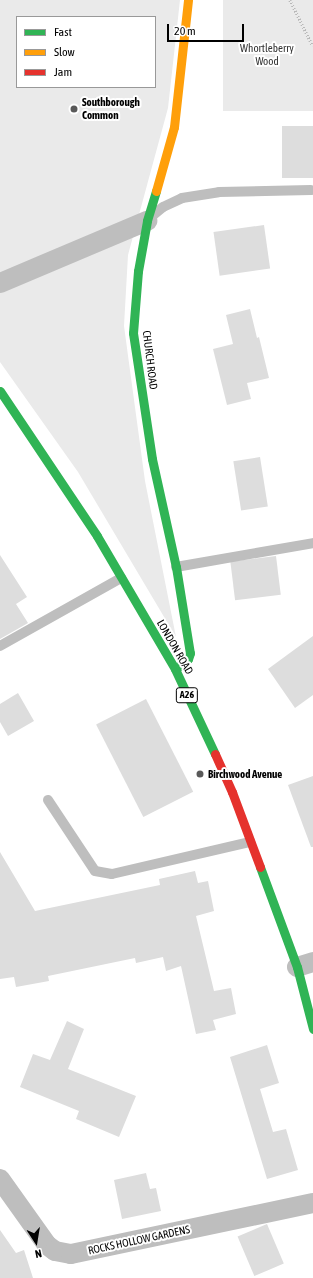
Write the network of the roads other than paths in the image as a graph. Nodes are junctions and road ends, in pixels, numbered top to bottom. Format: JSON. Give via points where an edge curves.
{"nodes":[{"id":1,"x":188,"y":0,"type":"edge"},
{"id":2,"x":311,"y":190,"type":"dead end"},
{"id":3,"x":147,"y":221,"type":"junction"},
{"id":4,"x":0,"y":283,"type":"edge"},
{"id":5,"x":1,"y":393,"type":"edge"},
{"id":6,"x":313,"y":543,"type":"edge"},
{"id":7,"x":176,"y":567,"type":"junction"},
{"id":8,"x":121,"y":578,"type":"junction"},
{"id":9,"x":0,"y":646,"type":"edge"},
{"id":10,"x":175,"y":669,"type":"junction"},
{"id":11,"x":48,"y":800,"type":"dead end"},
{"id":12,"x":250,"y":842,"type":"junction"},
{"id":13,"x":305,"y":964,"type":"edge"},
{"id":14,"x":313,"y":1029,"type":"edge"},
{"id":15,"x":0,"y":1179,"type":"edge"},
{"id":16,"x":313,"y":1203,"type":"edge"}],
"edges":[{"from":1,"to":3,"type":"main road","name":"CHURCH ROAD","via":[[174,127]]},
{"from":2,"to":3,"type":"lane","via":[[219,192],[182,198],[163,207]]},
{"from":3,"to":4,"type":"street"},
{"from":3,"to":7,"type":"main road","name":"CHURCH ROAD","via":[[138,271],[133,333],[152,459]]},
{"from":5,"to":8,"type":"main road","name":"LONDON ROAD","number":"A26","via":[[97,536]]},
{"from":6,"to":7,"type":"lane"},
{"from":7,"to":10,"type":"main road","name":"CHURCH ROAD","via":[[190,653]]},
{"from":8,"to":9,"type":"lane"},
{"from":8,"to":10,"type":"main road","name":"LONDON ROAD","number":"A26"},
{"from":10,"to":12,"type":"main road","name":"LONDON ROAD","number":"A26","via":[[232,792]]},
{"from":11,"to":12,"type":"lane","via":[[95,871],[112,874]]},
{"from":12,"to":13,"type":"main road","name":"LONDON ROAD","number":"A26"},
{"from":13,"to":14,"type":"main road","name":"LONDON ROAD","number":"A26"},
{"from":15,"to":16,"type":"street","name":"ROCKS HOLLOW GARDENS","via":[[47,1245],[55,1251],[71,1254]]}]}
